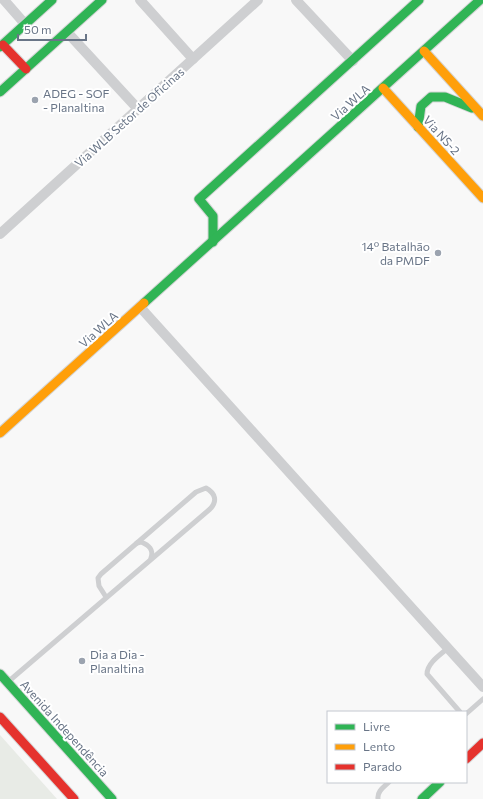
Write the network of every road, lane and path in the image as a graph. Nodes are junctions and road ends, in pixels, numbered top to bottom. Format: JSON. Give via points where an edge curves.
{"nodes":[{"id":1,"x":4,"y":0,"type":"edge"},
{"id":2,"x":52,"y":0,"type":"edge"},
{"id":3,"x":102,"y":0,"type":"edge"},
{"id":4,"x":140,"y":0,"type":"edge"},
{"id":5,"x":258,"y":0,"type":"edge"},
{"id":6,"x":296,"y":0,"type":"edge"},
{"id":7,"x":419,"y":0,"type":"edge"},
{"id":8,"x":480,"y":0,"type":"edge"},
{"id":9,"x":26,"y":24,"type":"junction"},
{"id":10,"x":67,"y":32,"type":"junction"},
{"id":11,"x":1,"y":46,"type":"edge"},
{"id":12,"x":424,"y":51,"type":"junction"},
{"id":13,"x":193,"y":59,"type":"junction"},
{"id":14,"x":353,"y":61,"type":"junction"},
{"id":15,"x":26,"y":69,"type":"junction"},
{"id":16,"x":383,"y":88,"type":"junction"},
{"id":17,"x":0,"y":92,"type":"edge"},
{"id":18,"x":138,"y":109,"type":"junction"},
{"id":19,"x":476,"y":109,"type":"junction"},
{"id":20,"x":483,"y":116,"type":"edge"},
{"id":21,"x":418,"y":126,"type":"junction"},
{"id":22,"x":483,"y":198,"type":"edge"},
{"id":23,"x":213,"y":216,"type":"junction"},
{"id":24,"x":236,"y":221,"type":"junction"},
{"id":25,"x":0,"y":234,"type":"edge"},
{"id":26,"x":213,"y":242,"type":"junction"},
{"id":27,"x":140,"y":307,"type":"junction"},
{"id":28,"x":0,"y":433,"type":"edge"},
{"id":29,"x":137,"y":543,"type":"junction"},
{"id":30,"x":151,"y":558,"type":"junction"},
{"id":31,"x":106,"y":597,"type":"junction"},
{"id":32,"x":448,"y":648,"type":"junction"},
{"id":33,"x":0,"y":674,"type":"edge"},
{"id":34,"x":8,"y":682,"type":"junction"},
{"id":35,"x":483,"y":687,"type":"edge"},
{"id":36,"x":483,"y":699,"type":"edge"},
{"id":37,"x":459,"y":711,"type":"edge"},
{"id":38,"x":467,"y":713,"type":"edge"},
{"id":39,"x":0,"y":717,"type":"edge"},
{"id":40,"x":483,"y":743,"type":"edge"},
{"id":41,"x":467,"y":758,"type":"edge"},
{"id":42,"x":388,"y":783,"type":"edge"},
{"id":43,"x":439,"y":783,"type":"edge"},
{"id":44,"x":74,"y":799,"type":"edge"},
{"id":45,"x":112,"y":799,"type":"edge"},
{"id":46,"x":378,"y":799,"type":"edge"},
{"id":47,"x":422,"y":799,"type":"edge"}],
"edges":[{"from":1,"to":9,"type":"street"},
{"from":2,"to":9,"type":"street"},
{"from":3,"to":10,"type":"street"},
{"from":4,"to":13,"type":"street"},
{"from":5,"to":13,"type":"street","name":"Via WLB Setor de Oficinas"},
{"from":6,"to":14,"type":"street"},
{"from":7,"to":14,"type":"street"},
{"from":8,"to":12,"type":"street","name":"Via WLA"},
{"from":9,"to":11,"type":"street"},
{"from":10,"to":15,"type":"street"},
{"from":10,"to":18,"type":"street"},
{"from":11,"to":15,"type":"street"},
{"from":12,"to":16,"type":"street","name":"Via WLA"},
{"from":12,"to":19,"type":"street"},
{"from":13,"to":18,"type":"street","name":"Via WLB Setor de Oficinas"},
{"from":14,"to":23,"type":"street","via":[[200,199]]},
{"from":15,"to":17,"type":"street"},
{"from":16,"to":21,"type":"street","name":"Via NS-2"},
{"from":16,"to":24,"type":"street","name":"Via WLA"},
{"from":18,"to":25,"type":"street","name":"Via WLB Setor de Oficinas"},
{"from":19,"to":20,"type":"street"},
{"from":19,"to":21,"type":"street","via":[[445,97],[431,97],[421,106]]},
{"from":21,"to":22,"type":"street","name":"Via NS-2"},
{"from":23,"to":24,"type":"street"},
{"from":23,"to":26,"type":"street"},
{"from":24,"to":26,"type":"street","name":"Via WLA"},
{"from":26,"to":27,"type":"street","name":"Via WLA"},
{"from":27,"to":28,"type":"street","name":"Via WLA"},
{"from":27,"to":32,"type":"street"},
{"from":29,"to":30,"type":"lane","via":[[141,542],[150,547],[153,555]]},
{"from":29,"to":30,"type":"lane","via":[[201,488],[211,491],[215,496],[213,506]]},
{"from":29,"to":31,"type":"lane","via":[[98,578],[99,586]]},
{"from":30,"to":31,"type":"lane"},
{"from":31,"to":34,"type":"lane"},
{"from":32,"to":35,"type":"street"},
{"from":32,"to":37,"type":"lane","via":[[431,664],[427,674]]},
{"from":33,"to":34,"type":"street","name":"Avenida Independência"},
{"from":34,"to":45,"type":"street","name":"Avenida Independência"},
{"from":36,"to":38,"type":"lane"},
{"from":39,"to":44,"type":"street"},
{"from":40,"to":41,"type":"street"},
{"from":42,"to":46,"type":"lane","via":[[378,793]]},
{"from":43,"to":47,"type":"street"}]}
